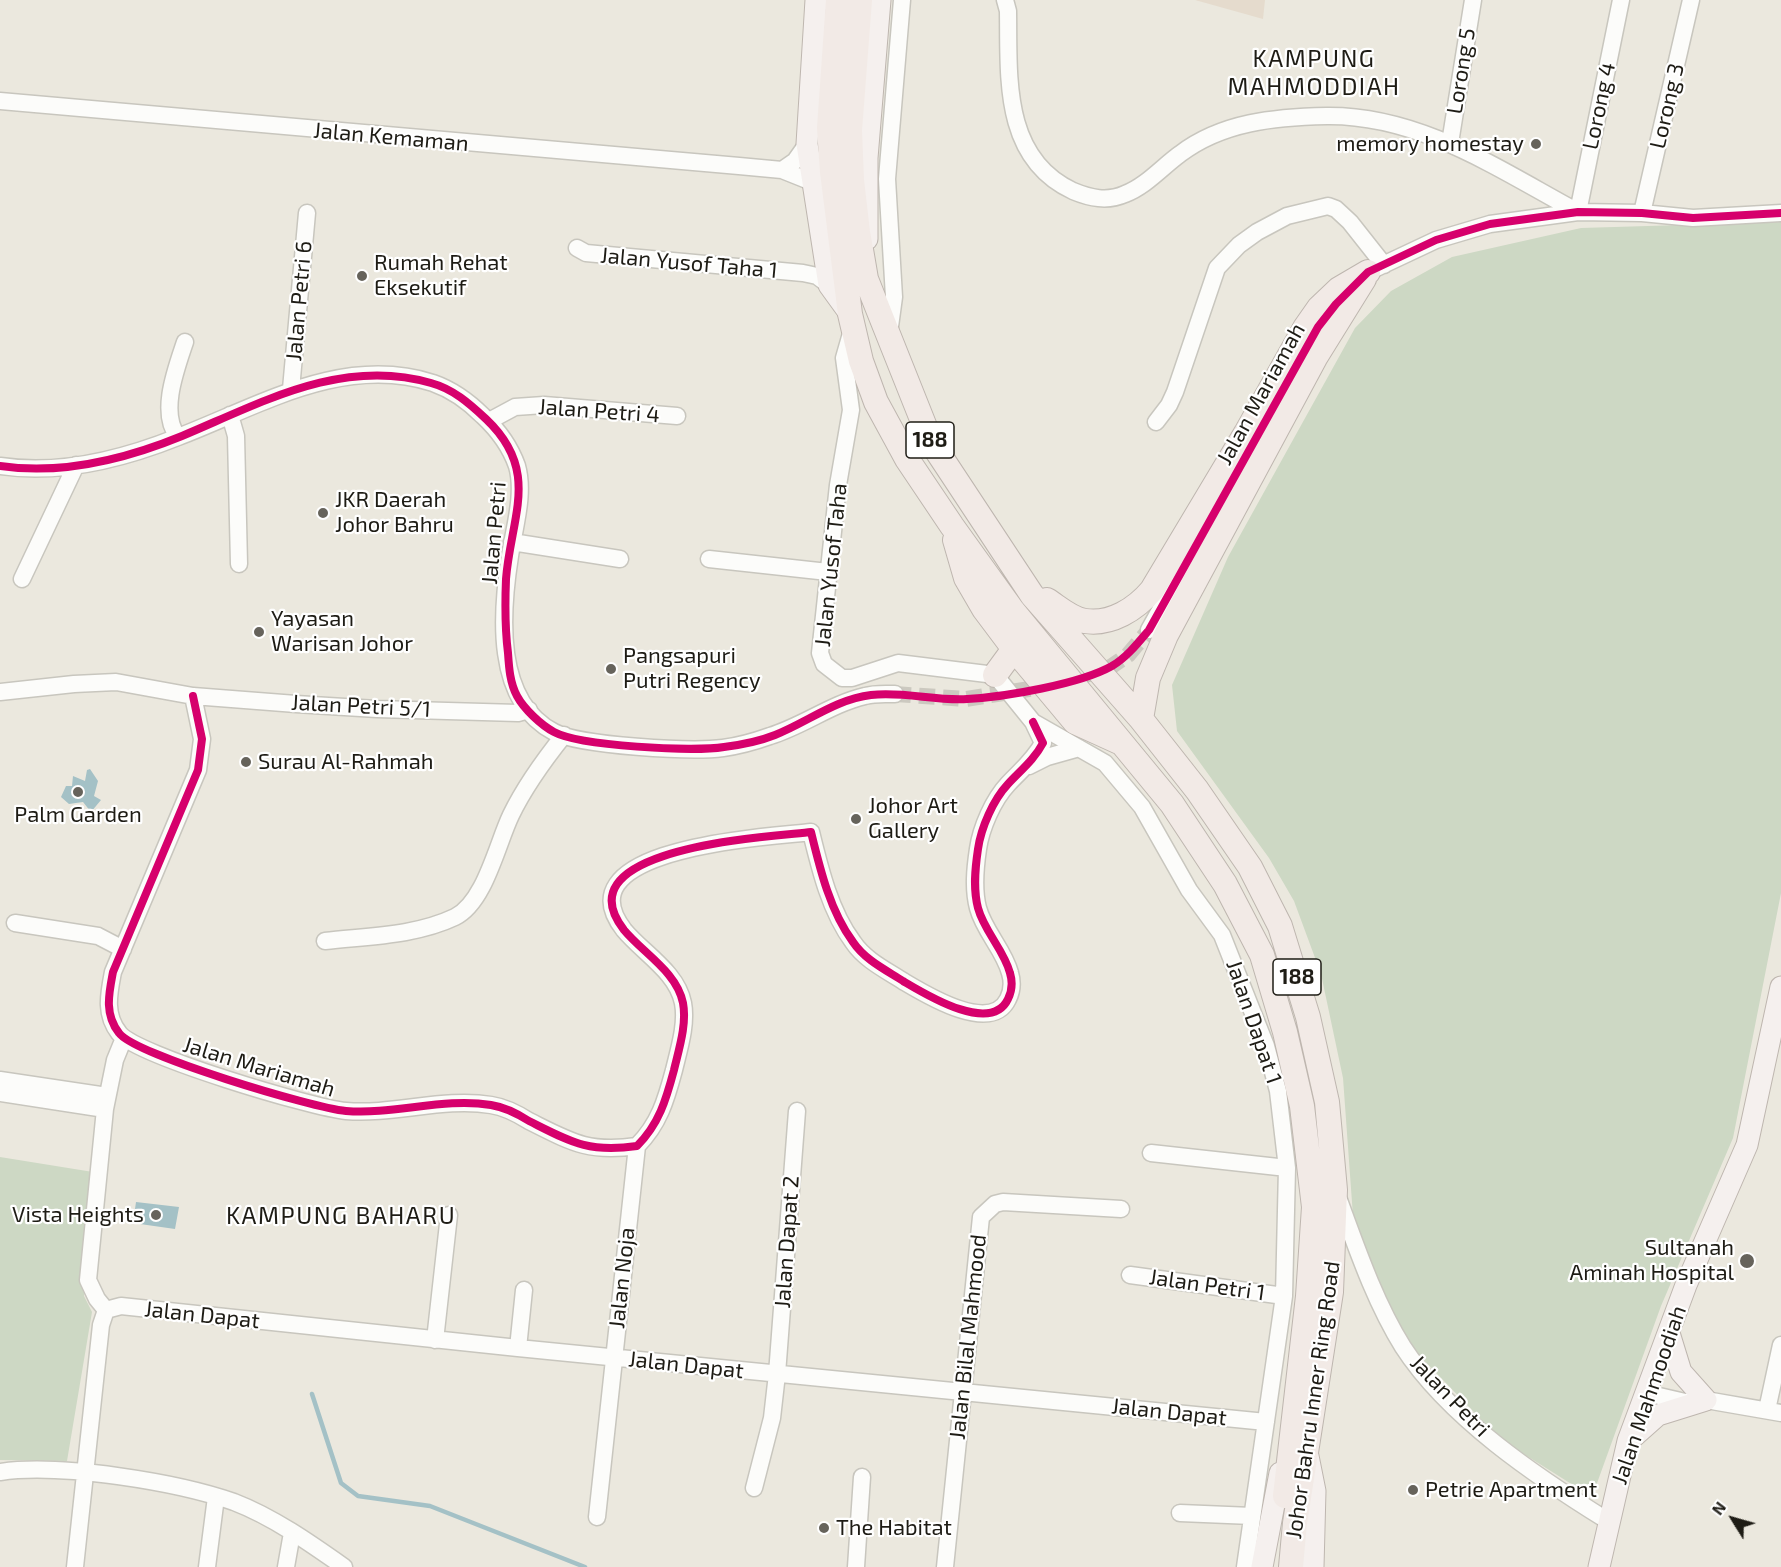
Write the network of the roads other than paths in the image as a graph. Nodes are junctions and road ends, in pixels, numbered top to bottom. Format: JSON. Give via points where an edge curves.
{"nodes":[{"id":1,"x":816,"y":0,"type":"edge"},
{"id":2,"x":838,"y":0,"type":"edge"},
{"id":3,"x":860,"y":0,"type":"edge"},
{"id":4,"x":880,"y":0,"type":"edge"},
{"id":5,"x":902,"y":0,"type":"edge"},
{"id":6,"x":1005,"y":0,"type":"edge"},
{"id":7,"x":1473,"y":0,"type":"edge"},
{"id":8,"x":1621,"y":0,"type":"edge"},
{"id":9,"x":1691,"y":0,"type":"edge"},
{"id":10,"x":0,"y":102,"type":"edge"},
{"id":11,"x":1450,"y":143,"type":"junction"},
{"id":12,"x":807,"y":144,"type":"junction"},
{"id":13,"x":782,"y":170,"type":"junction"},
{"id":14,"x":812,"y":182,"type":"junction"},
{"id":15,"x":1578,"y":212,"type":"junction"},
{"id":16,"x":307,"y":213,"type":"dead end"},
{"id":17,"x":1642,"y":213,"type":"junction"},
{"id":18,"x":1781,"y":213,"type":"edge"},
{"id":19,"x":822,"y":246,"type":"junction"},
{"id":20,"x":577,"y":248,"type":"dead end"},
{"id":21,"x":1376,"y":268,"type":"junction"},
{"id":22,"x":803,"y":273,"type":"junction"},
{"id":23,"x":866,"y":279,"type":"junction"},
{"id":24,"x":829,"y":285,"type":"junction"},
{"id":25,"x":852,"y":320,"type":"junction"},
{"id":26,"x":888,"y":337,"type":"junction"},
{"id":27,"x":185,"y":342,"type":"dead end"},
{"id":28,"x":291,"y":389,"type":"junction"},
{"id":29,"x":230,"y":415,"type":"junction"},
{"id":30,"x":677,"y":416,"type":"dead end"},
{"id":31,"x":489,"y":421,"type":"junction"},
{"id":32,"x":1156,"y":422,"type":"dead end"},
{"id":33,"x":178,"y":437,"type":"junction"},
{"id":34,"x":76,"y":465,"type":"junction"},
{"id":35,"x":0,"y":466,"type":"edge"},
{"id":36,"x":952,"y":526,"type":"junction"},
{"id":37,"x":512,"y":542,"type":"junction"},
{"id":38,"x":620,"y":559,"type":"dead end"},
{"id":39,"x":709,"y":559,"type":"dead end"},
{"id":40,"x":239,"y":564,"type":"dead end"},
{"id":41,"x":828,"y":572,"type":"junction"},
{"id":42,"x":22,"y":579,"type":"dead end"},
{"id":43,"x":1025,"y":585,"type":"junction"},
{"id":44,"x":1149,"y":630,"type":"tunnel mouth"},
{"id":45,"x":1014,"y":649,"type":"junction"},
{"id":46,"x":995,"y":675,"type":"junction"},
{"id":47,"x":0,"y":692,"type":"edge"},
{"id":48,"x":895,"y":694,"type":"tunnel mouth"},
{"id":49,"x":193,"y":696,"type":"junction"},
{"id":50,"x":529,"y":710,"type":"junction"},
{"id":51,"x":1141,"y":719,"type":"junction"},
{"id":52,"x":1033,"y":722,"type":"junction"},
{"id":53,"x":564,"y":735,"type":"junction"},
{"id":54,"x":1125,"y":745,"type":"junction"},
{"id":55,"x":1079,"y":748,"type":"junction"},
{"id":56,"x":1026,"y":768,"type":"junction"},
{"id":57,"x":15,"y":923,"type":"dead end"},
{"id":58,"x":325,"y":941,"type":"dead end"},
{"id":59,"x":123,"y":948,"type":"junction"},
{"id":60,"x":1781,"y":987,"type":"edge"},
{"id":61,"x":1778,"y":1014,"type":"edge"},
{"id":62,"x":124,"y":1038,"type":"junction"},
{"id":63,"x":0,"y":1080,"type":"edge"},
{"id":64,"x":0,"y":1093,"type":"edge"},
{"id":65,"x":106,"y":1103,"type":"junction"},
{"id":66,"x":797,"y":1111,"type":"dead end"},
{"id":67,"x":637,"y":1146,"type":"junction"},
{"id":68,"x":1151,"y":1152,"type":"dead end"},
{"id":69,"x":1287,"y":1168,"type":"junction"},
{"id":70,"x":1335,"y":1190,"type":"junction"},
{"id":71,"x":1121,"y":1209,"type":"dead end"},
{"id":72,"x":449,"y":1215,"type":"dead end"},
{"id":73,"x":1130,"y":1275,"type":"dead end"},
{"id":74,"x":524,"y":1290,"type":"dead end"},
{"id":75,"x":1284,"y":1296,"type":"junction"},
{"id":76,"x":106,"y":1310,"type":"junction"},
{"id":77,"x":1669,"y":1333,"type":"junction"},
{"id":78,"x":435,"y":1340,"type":"junction"},
{"id":79,"x":1781,"y":1345,"type":"edge"},
{"id":80,"x":518,"y":1348,"type":"junction"},
{"id":81,"x":614,"y":1358,"type":"junction"},
{"id":82,"x":777,"y":1374,"type":"junction"},
{"id":83,"x":1297,"y":1379,"type":"junction"},
{"id":84,"x":1648,"y":1388,"type":"junction"},
{"id":85,"x":961,"y":1391,"type":"junction"},
{"id":86,"x":1706,"y":1401,"type":"junction"},
{"id":87,"x":1774,"y":1412,"type":"edge"},
{"id":88,"x":1266,"y":1422,"type":"junction"},
{"id":89,"x":1629,"y":1441,"type":"junction"},
{"id":90,"x":1307,"y":1452,"type":"junction"},
{"id":91,"x":0,"y":1472,"type":"edge"},
{"id":92,"x":85,"y":1473,"type":"junction"},
{"id":93,"x":862,"y":1477,"type":"dead end"},
{"id":94,"x":754,"y":1488,"type":"dead end"},
{"id":95,"x":216,"y":1497,"type":"junction"},
{"id":96,"x":1180,"y":1513,"type":"dead end"},
{"id":97,"x":1252,"y":1516,"type":"junction"},
{"id":98,"x":597,"y":1517,"type":"dead end"},
{"id":99,"x":1608,"y":1521,"type":"junction"},
{"id":100,"x":1288,"y":1522,"type":"junction"},
{"id":101,"x":292,"y":1533,"type":"junction"},
{"id":102,"x":75,"y":1567,"type":"edge"},
{"id":103,"x":207,"y":1567,"type":"edge"},
{"id":104,"x":286,"y":1567,"type":"edge"},
{"id":105,"x":344,"y":1567,"type":"edge"},
{"id":106,"x":856,"y":1567,"type":"edge"},
{"id":107,"x":945,"y":1567,"type":"edge"},
{"id":108,"x":1245,"y":1567,"type":"edge"},
{"id":109,"x":1262,"y":1567,"type":"edge"},
{"id":110,"x":1276,"y":1567,"type":"edge"},
{"id":111,"x":1291,"y":1567,"type":"edge"},
{"id":112,"x":1313,"y":1567,"type":"edge"},
{"id":113,"x":1599,"y":1567,"type":"edge"}],
"edges":[{"from":1,"to":12,"type":"main road"},
{"from":2,"to":25,"type":"highway","name":"Johor Bahru Inner Ring Road","number":"188","via":[[829,128]]},
{"from":3,"to":23,"type":"highway","name":"Johor Bahru Inner Ring Road","number":"188","via":[[850,130],[852,180]]},
{"from":4,"to":23,"type":"main road","via":[[867,158]]},
{"from":5,"to":26,"type":"street","via":[[888,179],[894,297]]},
{"from":6,"to":11,"type":"street","via":[[1012,110],[1018,135],[1046,173],[1089,198],[1125,194],[1199,140],[1252,122],[1359,117],[1393,122]]},
{"from":7,"to":11,"type":"street","name":"Lorong 5"},
{"from":8,"to":15,"type":"street","name":"Lorong 4"},
{"from":9,"to":17,"type":"street","name":"Lorong 3"},
{"from":10,"to":13,"type":"street","name":"Jalan Kemaman"},
{"from":11,"to":15,"type":"street"},
{"from":12,"to":13,"type":"street","via":[[795,161]]},
{"from":12,"to":14,"type":"main road"},
{"from":13,"to":14,"type":"street","name":"Jalan Kemaman"},
{"from":14,"to":19,"type":"main road"},
{"from":15,"to":17,"type":"street","name":"Jalan Mariamah"},
{"from":15,"to":21,"type":"street","name":"Jalan Mariamah","via":[[1490,224],[1436,240]]},
{"from":16,"to":28,"type":"street","name":"Jalan Petri 6"},
{"from":17,"to":18,"type":"street","name":"Jalan Mariamah","via":[[1693,218]]},
{"from":19,"to":22,"type":"street","name":"Jalan Yusof Taha 1"},
{"from":19,"to":24,"type":"main road"},
{"from":20,"to":22,"type":"street","name":"Jalan Yusof Taha 1","via":[[586,253]]},
{"from":21,"to":32,"type":"street","via":[[1350,222],[1328,206],[1287,216],[1257,232],[1217,268],[1175,392]]},
{"from":21,"to":43,"type":"highway","via":[[1339,289],[1319,308],[1152,590],[1139,605],[1108,619],[1083,621]]},
{"from":21,"to":44,"type":"street","name":"Jalan Mariamah","via":[[1336,304],[1318,327]]},
{"from":21,"to":51,"type":"highway","via":[[1321,348],[1166,635],[1148,678]]},
{"from":22,"to":24,"type":"street","name":"Jalan Yusof Taha 1","via":[[818,276]]},
{"from":23,"to":26,"type":"highway","name":"Johor Bahru Inner Ring Road","number":"188"},
{"from":24,"to":25,"type":"main road"},
{"from":25,"to":36,"type":"highway","name":"Johor Bahru Inner Ring Road","number":"188","via":[[876,402],[907,459]]},
{"from":25,"to":41,"type":"street","name":"Jalan Yusof Taha","via":[[844,358],[851,410]]},
{"from":26,"to":43,"type":"highway","name":"Johor Bahru Inner Ring Road","number":"188","via":[[931,442]]},
{"from":27,"to":33,"type":"street","via":[[173,376],[169,424]]},
{"from":28,"to":29,"type":"street","name":"Jalan Petri"},
{"from":28,"to":31,"type":"street","name":"Jalan Petri","via":[[335,378],[411,378],[435,384],[465,399]]},
{"from":29,"to":33,"type":"street","name":"Jalan Petri"},
{"from":29,"to":40,"type":"street","via":[[236,436]]},
{"from":30,"to":31,"type":"street","name":"Jalan Petri 4","via":[[543,405],[515,407]]},
{"from":31,"to":37,"type":"street","name":"Jalan Petri","via":[[503,437],[517,467],[520,498]]},
{"from":33,"to":34,"type":"street","name":"Jalan Petri","via":[[126,455]]},
{"from":34,"to":35,"type":"street","name":"Jalan Petri"},
{"from":34,"to":42,"type":"street"},
{"from":36,"to":45,"type":"highway","via":[[966,578]]},
{"from":36,"to":54,"type":"highway","name":"Johor Bahru Inner Ring Road","number":"188","via":[[1013,610]]},
{"from":37,"to":38,"type":"street"},
{"from":37,"to":50,"type":"street","name":"Jalan Petri","via":[[506,577],[510,679],[518,698]]},
{"from":39,"to":41,"type":"street"},
{"from":41,"to":46,"type":"street","name":"Jalan Yusof Taha","via":[[820,653],[824,664],[842,678],[898,663]]},
{"from":43,"to":51,"type":"highway","name":"Johor Bahru Inner Ring Road","number":"188"},
{"from":45,"to":46,"type":"highway"},
{"from":45,"to":54,"type":"highway","via":[[1076,722]]},
{"from":46,"to":52,"type":"street","name":"Jalan Dapat 1"},
{"from":47,"to":49,"type":"street","via":[[116,682]]},
{"from":48,"to":53,"type":"street","name":"Jalan Petri","via":[[867,695],[773,735],[722,748],[600,743]]},
{"from":49,"to":50,"type":"street","name":"Jalan Petri 5/1","via":[[377,709],[518,713]]},
{"from":49,"to":59,"type":"street","via":[[202,739],[198,770]]},
{"from":50,"to":53,"type":"street","name":"Jalan Petri","via":[[554,732]]},
{"from":51,"to":70,"type":"highway","name":"Johor Bahru Inner Ring Road","number":"188","via":[[1197,789],[1250,867],[1280,926],[1308,1017],[1327,1102]]},
{"from":52,"to":55,"type":"street","name":"Jalan Dapat 1"},
{"from":52,"to":56,"type":"street","via":[[1043,743]]},
{"from":53,"to":58,"type":"street","via":[[538,767],[511,815],[476,898],[457,916],[392,934]]},
{"from":54,"to":83,"type":"highway","name":"Johor Bahru Inner Ring Road","number":"188","via":[[1172,804],[1225,884],[1262,955],[1285,1032],[1302,1106],[1314,1207]]},
{"from":55,"to":56,"type":"street"},
{"from":55,"to":69,"type":"street","name":"Jalan Dapat 1","via":[[1105,763],[1142,807],[1190,890],[1222,935],[1266,1046],[1278,1091]]},
{"from":56,"to":67,"type":"street","via":[[1006,785],[993,806],[978,846],[975,890],[979,910],[1010,973],[1012,990],[1005,1005],[994,1012],[981,1014],[957,1009],[872,962],[853,943],[831,900],[811,832],[667,854],[625,874],[614,891],[616,916],[677,987],[684,1021],[667,1099],[657,1122]]},
{"from":57,"to":59,"type":"street","via":[[98,936]]},
{"from":59,"to":62,"type":"street","via":[[108,1000],[114,1025]]},
{"from":60,"to":61,"type":"main road","name":"Jalan Mahmoodiah"},
{"from":61,"to":77,"type":"main road","name":"Jalan Mahmoodiah","via":[[1747,1145]]},
{"from":62,"to":65,"type":"street"},
{"from":62,"to":67,"type":"street","name":"Jalan Mariamah","via":[[197,1069],[308,1105],[346,1111],[494,1105],[581,1146],[608,1150]]},
{"from":63,"to":65,"type":"street"},
{"from":64,"to":65,"type":"street"},
{"from":65,"to":76,"type":"street","via":[[88,1280]]},
{"from":66,"to":82,"type":"street","name":"Jalan Dapat 2"},
{"from":67,"to":81,"type":"street","name":"Jalan Noja"},
{"from":68,"to":69,"type":"street"},
{"from":69,"to":75,"type":"street","name":"Jalan Dapat 1"},
{"from":70,"to":90,"type":"highway","name":"Johor Bahru Inner Ring Road","number":"188","via":[[1331,1292]]},
{"from":70,"to":99,"type":"street","name":"Jalan Petri","via":[[1363,1266],[1403,1347],[1434,1385],[1470,1421]]},
{"from":71,"to":85,"type":"street","name":"Jalan Bilal Mahmood","via":[[1004,1202],[981,1216]]},
{"from":72,"to":78,"type":"street"},
{"from":73,"to":75,"type":"street","name":"Jalan Petri 1"},
{"from":74,"to":80,"type":"street"},
{"from":75,"to":88,"type":"street","name":"Jalan Dapat 1"},
{"from":76,"to":78,"type":"street","name":"Jalan Dapat","via":[[121,1306]]},
{"from":76,"to":92,"type":"street"},
{"from":77,"to":84,"type":"main road","name":"Jalan Mahmoodiah"},
{"from":77,"to":86,"type":"main road","via":[[1681,1372]]},
{"from":78,"to":80,"type":"street","name":"Jalan Dapat"},
{"from":79,"to":87,"type":"street"},
{"from":80,"to":81,"type":"street","name":"Jalan Dapat"},
{"from":81,"to":82,"type":"street","name":"Jalan Dapat"},
{"from":81,"to":98,"type":"street","name":"Jalan Noja"},
{"from":82,"to":85,"type":"street","name":"Jalan Dapat"},
{"from":82,"to":94,"type":"street","name":"Jalan Dapat 2"},
{"from":83,"to":100,"type":"highway","name":"Johor Bahru Inner Ring Road","number":"188"},
{"from":83,"to":109,"type":"main road"},
{"from":84,"to":86,"type":"street","via":[[1685,1402]]},
{"from":84,"to":89,"type":"main road","name":"Jalan Mahmoodiah"},
{"from":85,"to":88,"type":"street","name":"Jalan Dapat"},
{"from":85,"to":107,"type":"street","name":"Jalan Bilal Mahmood"},
{"from":86,"to":87,"type":"street"},
{"from":86,"to":89,"type":"main road","via":[[1658,1415]]},
{"from":88,"to":97,"type":"street","name":"Jalan Dapat 1"},
{"from":89,"to":99,"type":"main road","name":"Jalan Mahmoodiah"},
{"from":90,"to":100,"type":"highway","name":"Johor Bahru Inner Ring Road","number":"188"},
{"from":90,"to":112,"type":"main road","via":[[1315,1491]]},
{"from":91,"to":92,"type":"street"},
{"from":92,"to":95,"type":"street"},
{"from":92,"to":102,"type":"street"},
{"from":93,"to":106,"type":"street"},
{"from":95,"to":101,"type":"street","via":[[236,1503]]},
{"from":95,"to":103,"type":"street"},
{"from":96,"to":97,"type":"street"},
{"from":97,"to":108,"type":"street","name":"Jalan Dapat 1"},
{"from":99,"to":113,"type":"main road","name":"Jalan Mahmoodiah"},
{"from":100,"to":110,"type":"highway","name":"Johor Bahru Inner Ring Road","number":"188"},
{"from":100,"to":111,"type":"highway","name":"Johor Bahru Inner Ring Road","number":"188"},
{"from":101,"to":104,"type":"street"},
{"from":101,"to":105,"type":"street"}]}
